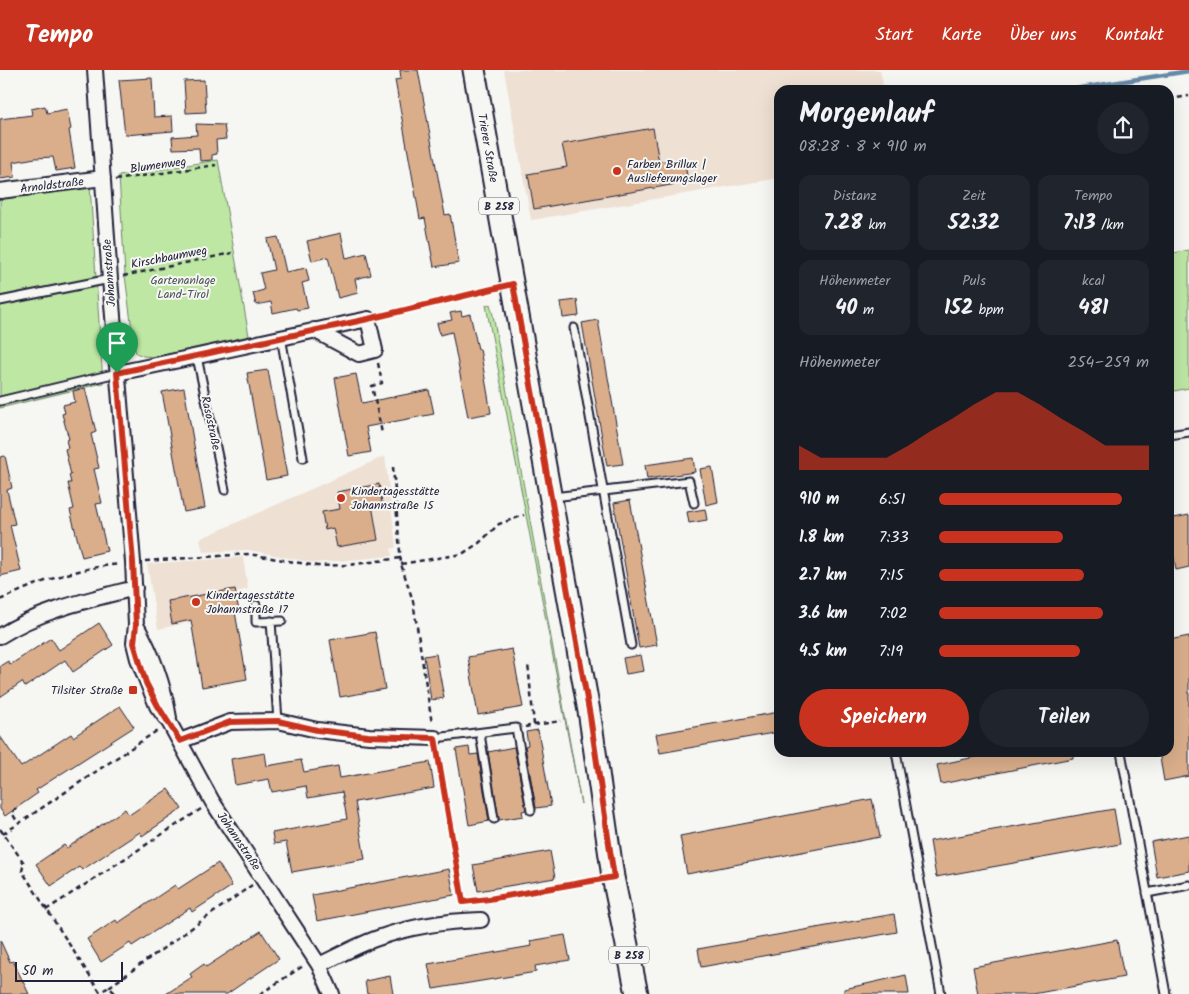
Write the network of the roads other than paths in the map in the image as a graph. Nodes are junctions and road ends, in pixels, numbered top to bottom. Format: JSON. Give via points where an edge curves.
{"nodes":[{"id":1,"x":95,"y":70,"type":"edge"},
{"id":2,"x":474,"y":70,"type":"edge"},
{"id":3,"x":104,"y":180,"type":"junction"},
{"id":4,"x":0,"y":191,"type":"edge"},
{"id":5,"x":110,"y":279,"type":"junction"},
{"id":6,"x":0,"y":301,"type":"edge"},
{"id":7,"x":574,"y":328,"type":"dead end"},
{"id":8,"x":314,"y":330,"type":"junction"},
{"id":9,"x":281,"y":337,"type":"junction"},
{"id":10,"x":197,"y":357,"type":"junction"},
{"id":11,"x":117,"y":373,"type":"junction"},
{"id":12,"x":0,"y":401,"type":"edge"},
{"id":13,"x":1189,"y":432,"type":"edge"},
{"id":14,"x":1174,"y":434,"type":"edge"},
{"id":15,"x":303,"y":458,"type":"dead end"},
{"id":16,"x":225,"y":490,"type":"dead end"},
{"id":17,"x":603,"y":491,"type":"junction"},
{"id":18,"x":551,"y":497,"type":"junction"},
{"id":19,"x":694,"y":503,"type":"dead end"},
{"id":20,"x":135,"y":588,"type":"junction"},
{"id":21,"x":256,"y":605,"type":"dead end"},
{"id":22,"x":271,"y":621,"type":"junction"},
{"id":23,"x":282,"y":621,"type":"dead end"},
{"id":24,"x":0,"y":636,"type":"edge"},
{"id":25,"x":631,"y":646,"type":"dead end"},
{"id":26,"x":278,"y":721,"type":"junction"},
{"id":27,"x":480,"y":734,"type":"junction"},
{"id":28,"x":435,"y":738,"type":"joint"},
{"id":29,"x":180,"y":741,"type":"junction"},
{"id":30,"x":897,"y":757,"type":"edge"},
{"id":31,"x":1122,"y":757,"type":"edge"},
{"id":32,"x":531,"y":810,"type":"dead end"},
{"id":33,"x":494,"y":819,"type":"dead end"},
{"id":34,"x":1189,"y":885,"type":"edge"},
{"id":35,"x":1147,"y":893,"type":"junction"},
{"id":36,"x":481,"y":920,"type":"dead end"},
{"id":37,"x":317,"y":962,"type":"junction"},
{"id":38,"x":332,"y":994,"type":"edge"},
{"id":39,"x":637,"y":994,"type":"edge"},
{"id":40,"x":941,"y":994,"type":"edge"},
{"id":41,"x":1166,"y":994,"type":"edge"}],
"edges":[{"from":1,"to":3,"type":"street","name":"Johannstraße"},
{"from":2,"to":18,"type":"main road","name":"Trierer Straße","number":"B 258"},
{"from":3,"to":4,"type":"street","name":"Arnoldstraße"},
{"from":3,"to":5,"type":"street","name":"Johannstraße"},
{"from":5,"to":6,"type":"lane"},
{"from":5,"to":11,"type":"street","name":"Johannstraße"},
{"from":7,"to":17,"type":"lane"},
{"from":8,"to":8,"type":"street","via":[[368,319],[375,350],[360,354]]},
{"from":8,"to":9,"type":"street"},
{"from":9,"to":10,"type":"street"},
{"from":9,"to":15,"type":"lane"},
{"from":10,"to":11,"type":"street"},
{"from":10,"to":16,"type":"lane","name":"Rasostraße"},
{"from":11,"to":12,"type":"lane"},
{"from":11,"to":20,"type":"street","name":"Johannstraße"},
{"from":13,"to":14,"type":"lane"},
{"from":17,"to":18,"type":"lane"},
{"from":17,"to":19,"type":"lane","via":[[689,481]]},
{"from":17,"to":25,"type":"lane"},
{"from":18,"to":39,"type":"main road","name":"Trierer Straße","number":"B 258","via":[[590,716],[614,877]]},
{"from":20,"to":24,"type":"street","via":[[62,606]]},
{"from":20,"to":29,"type":"street","name":"Johannstraße","via":[[136,625],[162,688],[169,722]]},
{"from":21,"to":22,"type":"lane","via":[[256,622]]},
{"from":22,"to":23,"type":"lane"},
{"from":22,"to":26,"type":"lane"},
{"from":26,"to":28,"type":"street","via":[[368,736]]},
{"from":26,"to":29,"type":"street","via":[[230,722]]},
{"from":27,"to":28,"type":"lane"},
{"from":27,"to":32,"type":"lane","via":[[516,728]]},
{"from":27,"to":33,"type":"lane"},
{"from":29,"to":37,"type":"street","name":"Johannstraße","via":[[212,801]]},
{"from":30,"to":40,"type":"lane"},
{"from":31,"to":35,"type":"lane"},
{"from":34,"to":35,"type":"lane"},
{"from":35,"to":41,"type":"lane"},
{"from":36,"to":37,"type":"street","via":[[415,928]]},
{"from":37,"to":38,"type":"street","name":"Johannstraße"}]}
